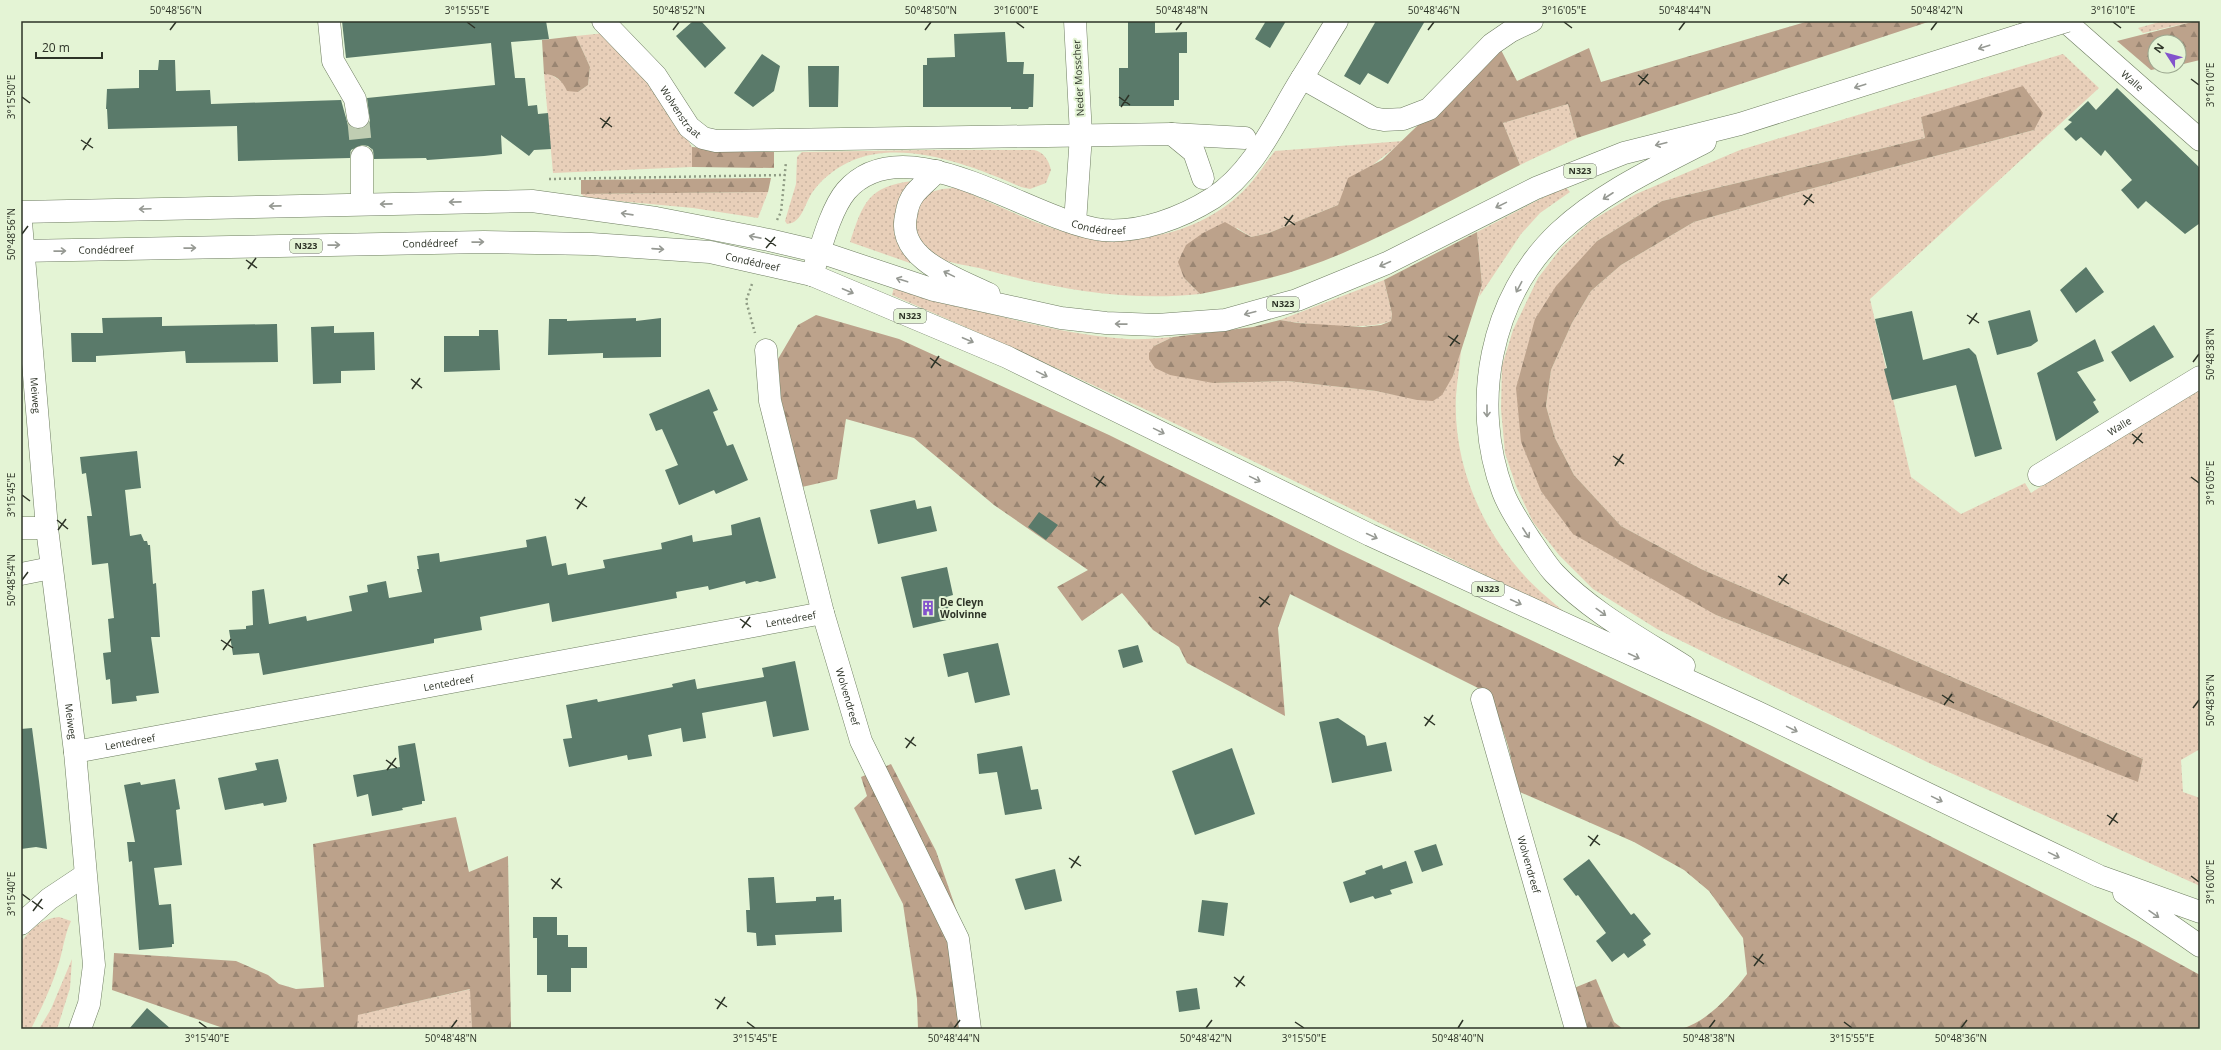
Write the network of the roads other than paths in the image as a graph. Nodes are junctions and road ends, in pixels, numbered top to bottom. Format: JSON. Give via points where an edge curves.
{"nodes":[{"id":1,"x":329,"y":21,"type":"edge"},
{"id":2,"x":603,"y":21,"type":"edge"},
{"id":3,"x":1075,"y":21,"type":"edge"},
{"id":4,"x":1337,"y":21,"type":"edge"},
{"id":5,"x":1532,"y":21,"type":"edge"},
{"id":6,"x":2066,"y":21,"type":"edge"},
{"id":7,"x":1302,"y":78,"type":"junction"},
{"id":8,"x":358,"y":117,"type":"tunnel mouth"},
{"id":9,"x":1740,"y":124,"type":"junction"},
{"id":10,"x":1172,"y":134,"type":"junction"},
{"id":11,"x":1081,"y":135,"type":"junction"},
{"id":12,"x":1245,"y":138,"type":"dead end"},
{"id":13,"x":2200,"y":140,"type":"edge"},
{"id":14,"x":362,"y":157,"type":"tunnel mouth"},
{"id":15,"x":937,"y":172,"type":"junction"},
{"id":16,"x":1203,"y":178,"type":"dead end"},
{"id":17,"x":362,"y":204,"type":"junction"},
{"id":18,"x":21,"y":212,"type":"edge"},
{"id":19,"x":21,"y":222,"type":"edge"},
{"id":20,"x":1075,"y":223,"type":"junction"},
{"id":21,"x":22,"y":251,"type":"edge"},
{"id":22,"x":820,"y":252,"type":"junction"},
{"id":23,"x":812,"y":275,"type":"junction"},
{"id":24,"x":1008,"y":307,"type":"junction"},
{"id":25,"x":25,"y":310,"type":"edge"},
{"id":26,"x":766,"y":350,"type":"dead end"},
{"id":27,"x":2200,"y":377,"type":"edge"},
{"id":28,"x":2039,"y":475,"type":"dead end"},
{"id":29,"x":21,"y":528,"type":"edge"},
{"id":30,"x":47,"y":528,"type":"junction"},
{"id":31,"x":51,"y":568,"type":"junction"},
{"id":32,"x":21,"y":574,"type":"edge"},
{"id":33,"x":823,"y":613,"type":"junction"},
{"id":34,"x":1482,"y":699,"type":"dead end"},
{"id":35,"x":1757,"y":712,"type":"junction"},
{"id":36,"x":75,"y":752,"type":"junction"},
{"id":37,"x":85,"y":875,"type":"junction"},
{"id":38,"x":2099,"y":876,"type":"junction"},
{"id":39,"x":2200,"y":912,"type":"edge"},
{"id":40,"x":21,"y":924,"type":"edge"},
{"id":41,"x":2200,"y":946,"type":"edge"},
{"id":42,"x":80,"y":1029,"type":"edge"},
{"id":43,"x":970,"y":1029,"type":"edge"},
{"id":44,"x":1576,"y":1029,"type":"edge"}],
"edges":[{"from":1,"to":8,"type":"main road","via":[[333,61],[355,99]]},
{"from":2,"to":11,"type":"main road","name":"Wolvenstraat","via":[[636,52],[656,76],[689,127],[703,138],[716,142]]},
{"from":3,"to":11,"type":"main road","name":"Neder Mosscher"},
{"from":4,"to":7,"type":"main road","name":"Condédreef"},
{"from":5,"to":7,"type":"main road","via":[[1492,44],[1429,109],[1403,119],[1373,118]]},
{"from":6,"to":9,"type":"main road","one_way":true,"bridge":true},
{"from":6,"to":13,"type":"main road","name":"Walle"},
{"from":7,"to":20,"type":"main road","name":"Condédreef","via":[[1280,117],[1247,165],[1232,183],[1213,198],[1161,222],[1132,229],[1103,230]]},
{"from":9,"to":24,"type":"main road","number":"N323","one_way":true,"via":[[1624,153],[1536,188],[1380,266],[1297,300],[1225,320],[1157,324],[1106,323],[1061,318]]},
{"from":9,"to":35,"type":"main road","one_way":true,"via":[[1641,174],[1588,209],[1559,232],[1536,258],[1519,286],[1493,347],[1488,377],[1487,417],[1492,456],[1503,493],[1520,524],[1554,572],[1588,603],[1620,626]]},
{"from":10,"to":11,"type":"main road"},
{"from":10,"to":12,"type":"main road"},
{"from":10,"to":16,"type":"main road","via":[[1194,152]]},
{"from":11,"to":20,"type":"main road","name":"Neder Mosscher"},
{"from":14,"to":17,"type":"main road"},
{"from":15,"to":20,"type":"main road","name":"Condédreef","via":[[984,187]]},
{"from":15,"to":22,"type":"main road","name":"Condédreef","via":[[893,166],[866,175],[846,191],[832,218]]},
{"from":24,"to":15,"type":"main road","one_way":true,"via":[[991,295],[928,263],[908,242],[904,231],[907,208],[914,194]]},
{"from":17,"to":18,"type":"main road","number":"N323","one_way":true},
{"from":22,"to":17,"type":"main road","number":"N323","one_way":true,"via":[[656,218],[532,201]]},
{"from":19,"to":21,"type":"main road","name":"Meiweg"},
{"from":21,"to":23,"type":"main road","name":"Condédreef","number":"N323","one_way":true,"via":[[484,242],[591,244],[710,252]]},
{"from":21,"to":25,"type":"main road","name":"Meiweg"},
{"from":22,"to":23,"type":"main road","name":"Condédreef"},
{"from":24,"to":22,"type":"main road","number":"N323","one_way":true,"via":[[934,290]]},
{"from":23,"to":35,"type":"main road","number":"N323","one_way":true,"via":[[1007,357],[1370,535]]},
{"from":25,"to":30,"type":"main road","name":"Meiweg"},
{"from":26,"to":33,"type":"main road","name":"Wolvendreef","via":[[770,401]]},
{"from":27,"to":28,"type":"main road","name":"Walle"},
{"from":29,"to":30,"type":"main road"},
{"from":30,"to":31,"type":"main road","name":"Meiweg"},
{"from":31,"to":32,"type":"main road"},
{"from":31,"to":36,"type":"main road","name":"Meiweg"},
{"from":33,"to":36,"type":"main road","name":"Lentedreef"},
{"from":33,"to":43,"type":"main road","name":"Wolvendreef","via":[[862,741],[958,939]]},
{"from":34,"to":44,"type":"main road","name":"Wolvendreef"},
{"from":35,"to":38,"type":"main road","one_way":true},
{"from":36,"to":37,"type":"main road","name":"Meiweg"},
{"from":37,"to":40,"type":"main road","via":[[49,899]]},
{"from":37,"to":42,"type":"main road","name":"Meiweg","via":[[94,965],[89,1004]]},
{"from":38,"to":39,"type":"main road"},
{"from":38,"to":41,"type":"main road","one_way":true}]}
